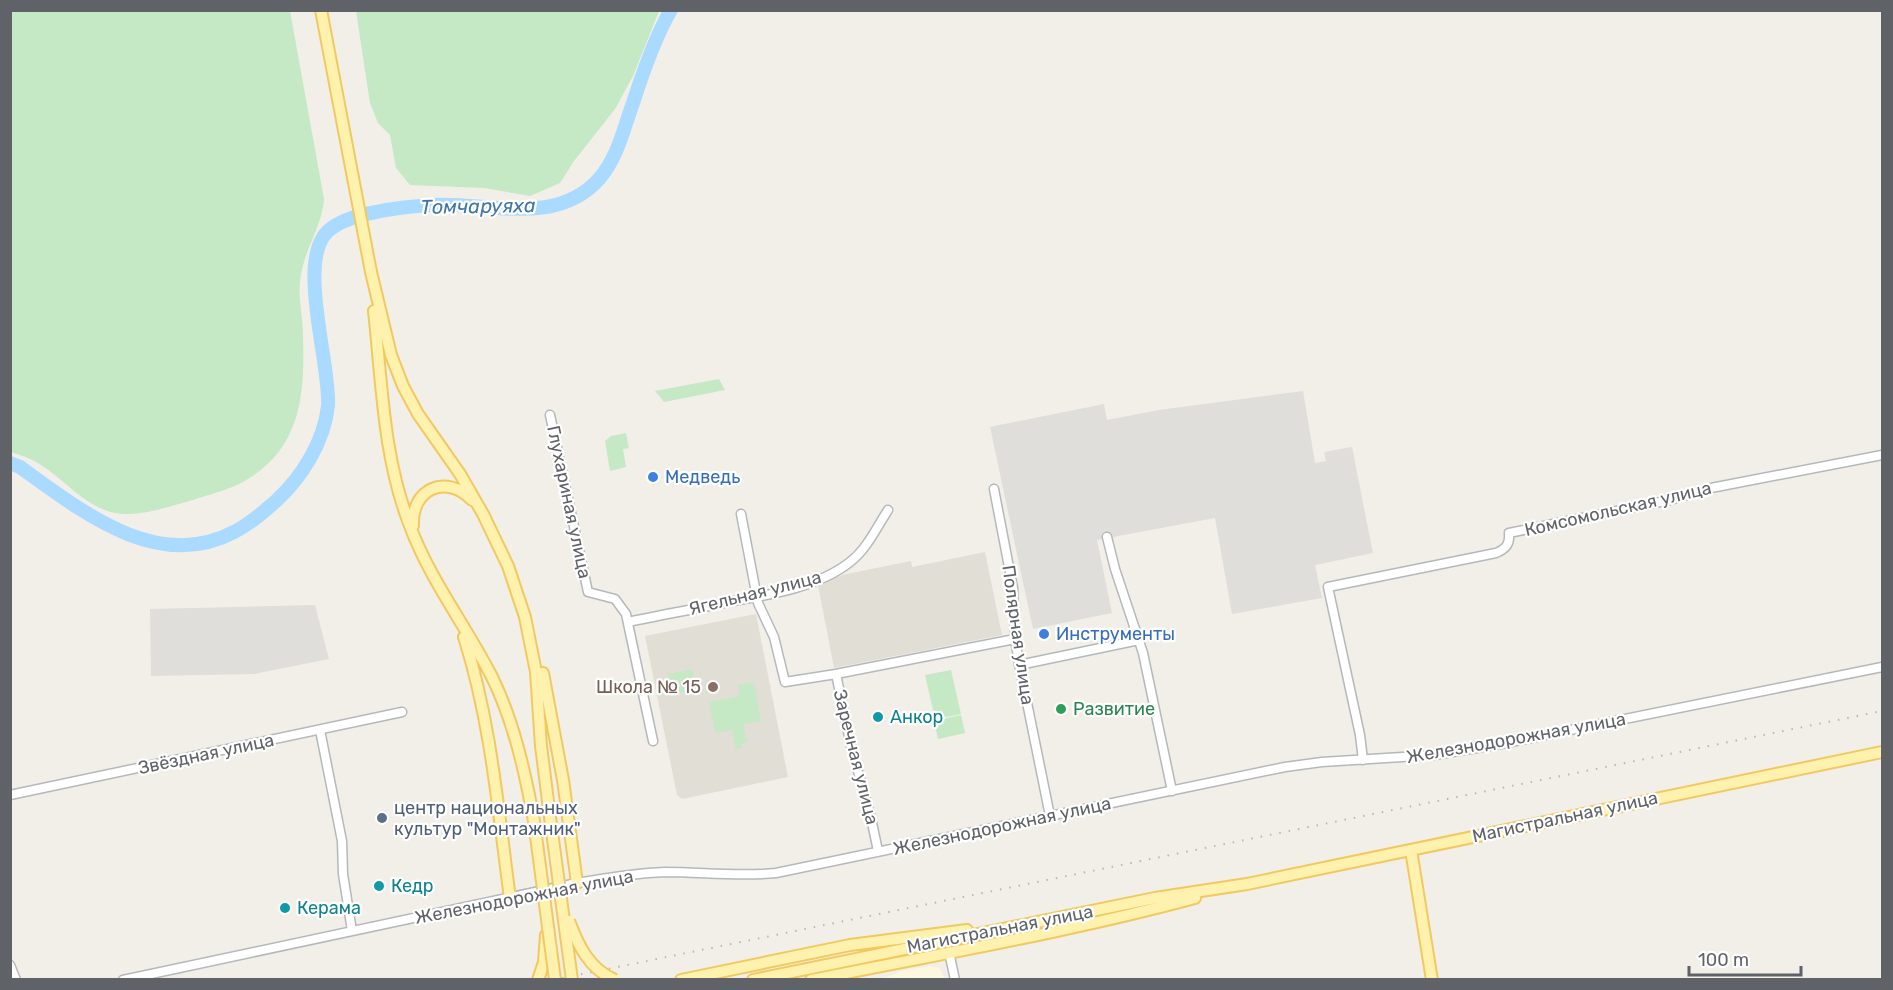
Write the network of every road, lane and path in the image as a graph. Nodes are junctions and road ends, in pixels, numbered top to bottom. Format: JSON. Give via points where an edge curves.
{"nodes":[{"id":1,"x":321,"y":10,"type":"edge"},
{"id":2,"x":371,"y":272,"type":"junction"},
{"id":3,"x":550,"y":415,"type":"dead end"},
{"id":4,"x":1882,"y":455,"type":"edge"},
{"id":5,"x":994,"y":489,"type":"dead end"},
{"id":6,"x":888,"y":510,"type":"dead end"},
{"id":7,"x":483,"y":514,"type":"junction"},
{"id":8,"x":741,"y":514,"type":"dead end"},
{"id":9,"x":1107,"y":537,"type":"dead end"},
{"id":10,"x":417,"y":544,"type":"junction"},
{"id":11,"x":515,"y":585,"type":"junction"},
{"id":12,"x":757,"y":597,"type":"junction"},
{"id":13,"x":457,"y":617,"type":"junction"},
{"id":14,"x":628,"y":622,"type":"junction"},
{"id":15,"x":1015,"y":639,"type":"junction"},
{"id":16,"x":1139,"y":640,"type":"junction"},
{"id":17,"x":1019,"y":664,"type":"junction"},
{"id":18,"x":1882,"y":666,"type":"edge"},
{"id":19,"x":836,"y":674,"type":"junction"},
{"id":20,"x":402,"y":712,"type":"dead end"},
{"id":21,"x":320,"y":730,"type":"junction"},
{"id":22,"x":653,"y":741,"type":"dead end"},
{"id":23,"x":1882,"y":752,"type":"edge"},
{"id":24,"x":1363,"y":760,"type":"junction"},
{"id":25,"x":1172,"y":791,"type":"junction"},
{"id":26,"x":10,"y":795,"type":"edge"},
{"id":27,"x":1050,"y":816,"type":"junction"},
{"id":28,"x":1412,"y":850,"type":"junction"},
{"id":29,"x":878,"y":851,"type":"junction"},
{"id":30,"x":577,"y":882,"type":"junction"},
{"id":31,"x":1247,"y":884,"type":"junction"},
{"id":32,"x":510,"y":898,"type":"junction"},
{"id":33,"x":561,"y":901,"type":"junction"},
{"id":34,"x":1114,"y":906,"type":"junction"},
{"id":35,"x":546,"y":914,"type":"junction"},
{"id":36,"x":352,"y":931,"type":"junction"},
{"id":37,"x":949,"y":952,"type":"junction"},
{"id":38,"x":10,"y":965,"type":"edge"},
{"id":39,"x":16,"y":980,"type":"edge"},
{"id":40,"x":123,"y":980,"type":"edge"},
{"id":41,"x":538,"y":980,"type":"edge"},
{"id":42,"x":555,"y":980,"type":"edge"},
{"id":43,"x":572,"y":980,"type":"edge"},
{"id":44,"x":615,"y":980,"type":"edge"},
{"id":45,"x":681,"y":980,"type":"edge"},
{"id":46,"x":753,"y":980,"type":"edge"},
{"id":47,"x":811,"y":980,"type":"edge"},
{"id":48,"x":955,"y":980,"type":"edge"},
{"id":49,"x":1432,"y":980,"type":"edge"}],
"edges":[{"from":1,"to":2,"type":"main road"},
{"from":2,"to":7,"type":"main road","via":[[391,355],[406,393]]},
{"from":2,"to":10,"type":"main road","via":[[385,434],[398,492]]},
{"from":3,"to":14,"type":"street","name":"Глухариная улица","via":[[588,592],[615,599]]},
{"from":4,"to":24,"type":"street","name":"Комсомольская улица","via":[[1509,533],[1509,543],[1496,553],[1328,587]]},
{"from":5,"to":15,"type":"street","name":"Полярная улица","via":[[1013,588]]},
{"from":6,"to":12,"type":"street","name":"Ягельная улица","via":[[859,553],[840,569],[811,582]]},
{"from":7,"to":10,"type":"main road","via":[[459,489],[434,488],[423,494],[414,508]]},
{"from":7,"to":11,"type":"main road"},
{"from":8,"to":12,"type":"street","name":"Заречная улица"},
{"from":9,"to":16,"type":"street"},
{"from":10,"to":13,"type":"main road"},
{"from":11,"to":30,"type":"main road","via":[[540,656]]},
{"from":11,"to":33,"type":"main road","bridge":true,"via":[[536,672],[541,746]]},
{"from":12,"to":14,"type":"street","name":"Ягельная улица"},
{"from":12,"to":19,"type":"street","name":"Заречная улица","via":[[774,637],[785,682]]},
{"from":13,"to":32,"type":"main road","via":[[489,738]]},
{"from":13,"to":35,"type":"main road","bridge":true,"via":[[492,677],[523,765]]},
{"from":14,"to":22,"type":"street","name":"Глухариная улица"},
{"from":15,"to":17,"type":"street","name":"Полярная улица"},
{"from":15,"to":19,"type":"street"},
{"from":16,"to":17,"type":"street"},
{"from":16,"to":25,"type":"street"},
{"from":17,"to":27,"type":"street","name":"Полярная улица"},
{"from":18,"to":24,"type":"street","name":"Железнодорожная улица","via":[[1501,744],[1434,755]]},
{"from":19,"to":29,"type":"street","name":"Заречная улица"},
{"from":20,"to":21,"type":"street","name":"Звёздная улица"},
{"from":21,"to":26,"type":"street","name":"Звёздная улица"},
{"from":21,"to":36,"type":"street","via":[[342,841]]},
{"from":23,"to":28,"type":"main road","name":"Магистральная улица"},
{"from":24,"to":25,"type":"street","name":"Железнодорожная улица","via":[[1285,767]]},
{"from":25,"to":27,"type":"street","name":"Железнодорожная улица"},
{"from":27,"to":29,"type":"street","name":"Железнодорожная улица"},
{"from":28,"to":31,"type":"main road","name":"Магистральная улица"},
{"from":28,"to":49,"type":"main road"},
{"from":29,"to":30,"type":"street","name":"Железнодорожная улица","via":[[760,874],[664,872]]},
{"from":30,"to":32,"type":"street","name":"Железнодорожная улица"},
{"from":31,"to":34,"type":"main road","name":"Магистральная улица"},
{"from":31,"to":37,"type":"main road","name":"Магистральная улица","via":[[1154,909]]},
{"from":32,"to":36,"type":"street","name":"Железнодорожная улица"},
{"from":33,"to":43,"type":"main road","bridge":true},
{"from":33,"to":44,"type":"main road","bridge":true,"via":[[583,953],[597,969]]},
{"from":34,"to":45,"type":"main road","via":[[820,951]]},
{"from":34,"to":46,"type":"main road","name":"Магистральная улица"},
{"from":35,"to":41,"type":"main road","bridge":true,"via":[[544,962]]},
{"from":35,"to":42,"type":"main road","bridge":true},
{"from":36,"to":40,"type":"street","name":"Железнодорожная улица"},
{"from":37,"to":47,"type":"main road","name":"Магистральная улица"},
{"from":37,"to":48,"type":"street"},
{"from":38,"to":39,"type":"street"}]}
